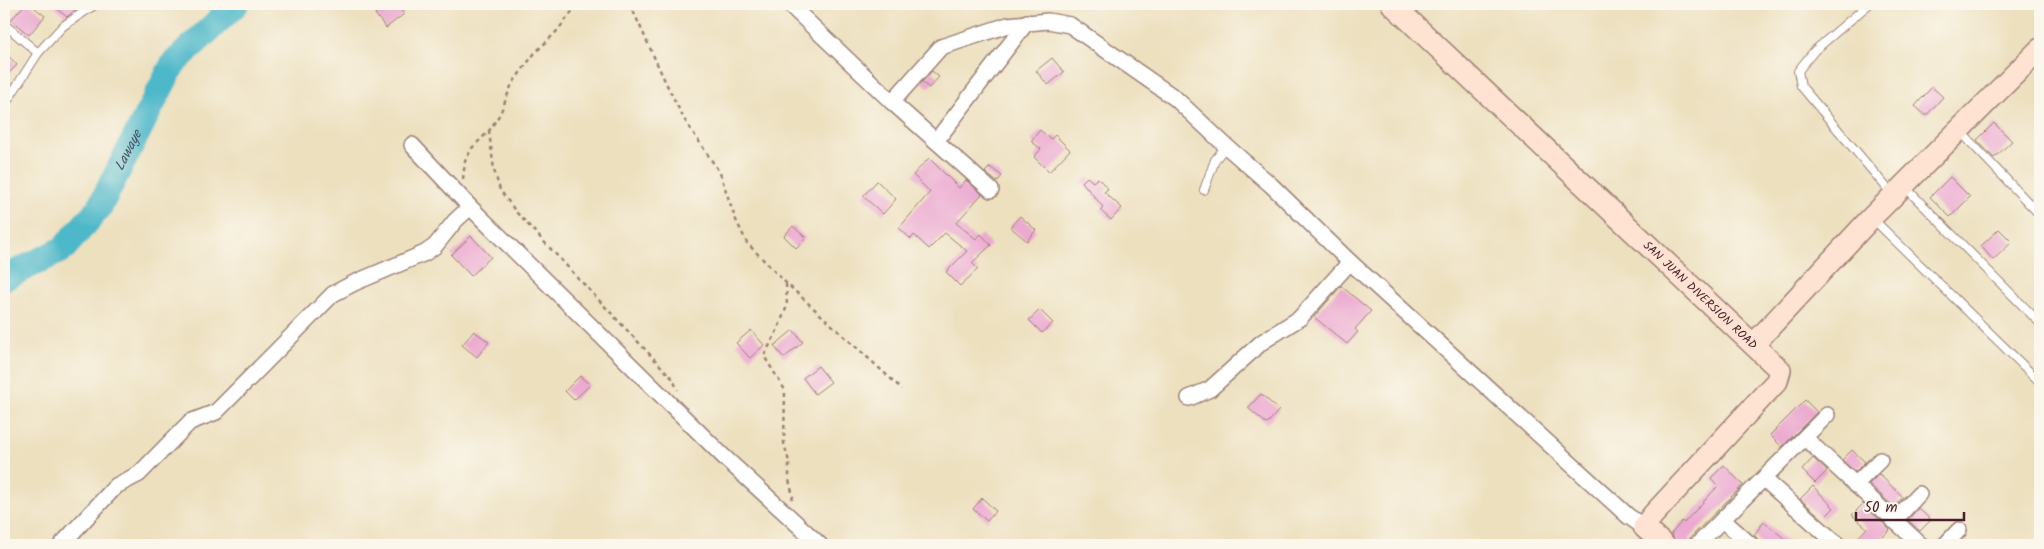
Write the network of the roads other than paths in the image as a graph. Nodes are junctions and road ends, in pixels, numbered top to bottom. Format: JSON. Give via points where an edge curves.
{"nodes":[{"id":1,"x":96,"y":4,"type":"edge"},
{"id":2,"x":789,"y":4,"type":"edge"},
{"id":3,"x":1392,"y":4,"type":"edge"},
{"id":4,"x":1869,"y":4,"type":"edge"},
{"id":5,"x":1027,"y":22,"type":"junction"},
{"id":6,"x":4,"y":24,"type":"edge"},
{"id":7,"x":2040,"y":49,"type":"edge"},
{"id":8,"x":38,"y":53,"type":"junction"},
{"id":9,"x":892,"y":102,"type":"junction"},
{"id":10,"x":4,"y":106,"type":"edge"},
{"id":11,"x":1960,"y":131,"type":"junction"},
{"id":12,"x":936,"y":141,"type":"junction"},
{"id":13,"x":412,"y":145,"type":"dead end"},
{"id":14,"x":1226,"y":146,"type":"junction"},
{"id":15,"x":991,"y":190,"type":"dead end"},
{"id":16,"x":1204,"y":190,"type":"dead end"},
{"id":17,"x":1899,"y":191,"type":"junction"},
{"id":18,"x":470,"y":207,"type":"junction"},
{"id":19,"x":2040,"y":214,"type":"edge"},
{"id":20,"x":1872,"y":218,"type":"junction"},
{"id":21,"x":1350,"y":262,"type":"junction"},
{"id":22,"x":2040,"y":323,"type":"edge"},
{"id":23,"x":1754,"y":344,"type":"junction"},
{"id":24,"x":2039,"y":381,"type":"dead end"},
{"id":25,"x":1189,"y":398,"type":"dead end"},
{"id":26,"x":1827,"y":415,"type":"dead end"},
{"id":27,"x":1805,"y":438,"type":"junction"},
{"id":28,"x":1880,"y":460,"type":"dead end"},
{"id":29,"x":1764,"y":479,"type":"junction"},
{"id":30,"x":1855,"y":485,"type":"junction"},
{"id":31,"x":1919,"y":494,"type":"dead end"},
{"id":32,"x":1723,"y":520,"type":"junction"},
{"id":33,"x":1894,"y":520,"type":"junction"},
{"id":34,"x":1644,"y":527,"type":"junction"},
{"id":35,"x":1960,"y":530,"type":"dead end"},
{"id":36,"x":61,"y":545,"type":"edge"},
{"id":37,"x":820,"y":545,"type":"edge"},
{"id":38,"x":1664,"y":545,"type":"edge"},
{"id":39,"x":1698,"y":545,"type":"edge"},
{"id":40,"x":1751,"y":545,"type":"edge"},
{"id":41,"x":1838,"y":545,"type":"edge"},
{"id":42,"x":1921,"y":545,"type":"edge"},
{"id":43,"x":1945,"y":545,"type":"edge"}],
"edges":[{"from":1,"to":8,"type":"lane","via":[[63,26]]},
{"from":2,"to":9,"type":"street"},
{"from":3,"to":23,"type":"street","name":"SAN JUAN DIVERSION ROAD"},
{"from":4,"to":17,"type":"lane","via":[[1814,51],[1798,71],[1801,86]]},
{"from":5,"to":9,"type":"street","via":[[989,30],[941,48]]},
{"from":5,"to":12,"type":"street"},
{"from":5,"to":14,"type":"street","via":[[1070,25],[1176,98]]},
{"from":6,"to":8,"type":"lane"},
{"from":7,"to":11,"type":"street","name":"SAN JUAN DIVERSION ROAD"},
{"from":8,"to":10,"type":"lane"},
{"from":9,"to":12,"type":"street"},
{"from":11,"to":17,"type":"street","name":"SAN JUAN DIVERSION ROAD"},
{"from":11,"to":19,"type":"lane"},
{"from":12,"to":15,"type":"street"},
{"from":13,"to":18,"type":"street"},
{"from":14,"to":16,"type":"lane","via":[[1215,160]]},
{"from":14,"to":21,"type":"street"},
{"from":17,"to":20,"type":"street","name":"SAN JUAN DIVERSION ROAD"},
{"from":17,"to":22,"type":"lane"},
{"from":18,"to":36,"type":"street","via":[[435,246],[424,253],[333,294],[216,412],[190,422],[139,474],[116,486]]},
{"from":18,"to":37,"type":"street","via":[[724,456]]},
{"from":20,"to":23,"type":"street","name":"SAN JUAN DIVERSION ROAD"},
{"from":20,"to":24,"type":"lane"},
{"from":21,"to":25,"type":"street","via":[[1300,318],[1262,342],[1210,389]]},
{"from":21,"to":34,"type":"street","via":[[1628,516]]},
{"from":23,"to":34,"type":"street","via":[[1780,370],[1777,381]]},
{"from":26,"to":27,"type":"street"},
{"from":27,"to":29,"type":"street"},
{"from":27,"to":30,"type":"street"},
{"from":28,"to":30,"type":"street"},
{"from":29,"to":32,"type":"street"},
{"from":29,"to":41,"type":"street"},
{"from":30,"to":33,"type":"street"},
{"from":31,"to":33,"type":"street"},
{"from":32,"to":39,"type":"street"},
{"from":32,"to":40,"type":"street"},
{"from":33,"to":42,"type":"street"},
{"from":34,"to":38,"type":"street"},
{"from":35,"to":43,"type":"street"}]}
